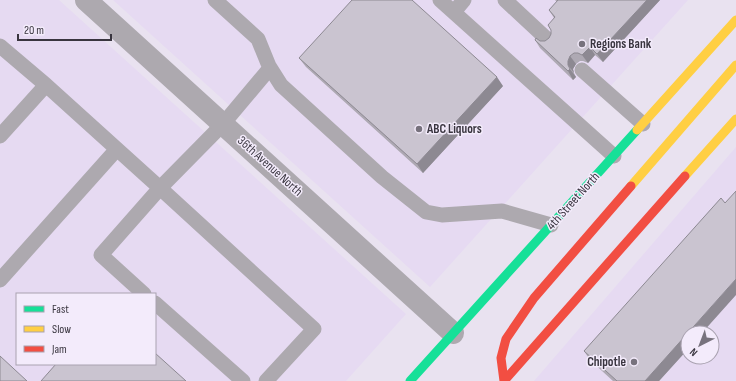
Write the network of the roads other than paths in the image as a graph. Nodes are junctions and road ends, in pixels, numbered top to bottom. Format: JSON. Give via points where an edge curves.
{"nodes":[{"id":1,"x":86,"y":0,"type":"edge"},
{"id":2,"x":215,"y":0,"type":"edge"},
{"id":3,"x":440,"y":0,"type":"edge"},
{"id":4,"x":464,"y":0,"type":"edge"},
{"id":5,"x":505,"y":0,"type":"edge"},
{"id":6,"x":454,"y":12,"type":"junction"},
{"id":7,"x":736,"y":20,"type":"edge"},
{"id":8,"x":548,"y":40,"type":"edge"},
{"id":9,"x":0,"y":46,"type":"edge"},
{"id":10,"x":736,"y":65,"type":"edge"},
{"id":11,"x":270,"y":68,"type":"junction"},
{"id":12,"x":582,"y":70,"type":"edge"},
{"id":13,"x":46,"y":85,"type":"junction"},
{"id":14,"x":736,"y":119,"type":"edge"},
{"id":15,"x":223,"y":124,"type":"junction"},
{"id":16,"x":643,"y":124,"type":"junction"},
{"id":17,"x":0,"y":136,"type":"edge"},
{"id":18,"x":117,"y":149,"type":"junction"},
{"id":19,"x":614,"y":156,"type":"junction"},
{"id":20,"x":160,"y":188,"type":"junction"},
{"id":21,"x":551,"y":225,"type":"junction"},
{"id":22,"x":0,"y":280,"type":"edge"},
{"id":23,"x":143,"y":293,"type":"edge"},
{"id":24,"x":156,"y":304,"type":"edge"},
{"id":25,"x":453,"y":333,"type":"junction"},
{"id":26,"x":243,"y":381,"type":"edge"},
{"id":27,"x":266,"y":381,"type":"edge"},
{"id":28,"x":410,"y":381,"type":"edge"},
{"id":29,"x":504,"y":381,"type":"edge"}],
"edges":[{"from":1,"to":15,"type":"street","name":"36th Avenue North"},
{"from":2,"to":11,"type":"lane","via":[[258,39]]},
{"from":3,"to":6,"type":"lane"},
{"from":4,"to":6,"type":"lane"},
{"from":5,"to":8,"type":"lane"},
{"from":6,"to":19,"type":"lane"},
{"from":7,"to":16,"type":"main road","name":"4th Street North"},
{"from":9,"to":13,"type":"lane"},
{"from":10,"to":29,"type":"main road","via":[[534,298],[506,339],[501,358]]},
{"from":11,"to":15,"type":"lane"},
{"from":11,"to":21,"type":"lane","via":[[281,85],[382,177],[426,212],[442,215],[502,211]]},
{"from":12,"to":16,"type":"lane"},
{"from":13,"to":17,"type":"lane"},
{"from":13,"to":18,"type":"lane"},
{"from":14,"to":29,"type":"main road"},
{"from":15,"to":20,"type":"lane"},
{"from":15,"to":25,"type":"street","name":"36th Avenue North"},
{"from":16,"to":19,"type":"main road","name":"4th Street North"},
{"from":18,"to":20,"type":"lane"},
{"from":18,"to":22,"type":"lane"},
{"from":19,"to":21,"type":"main road","name":"4th Street North"},
{"from":20,"to":23,"type":"lane","via":[[101,255]]},
{"from":20,"to":27,"type":"lane","via":[[314,329]]},
{"from":21,"to":25,"type":"main road","name":"4th Street North"},
{"from":24,"to":26,"type":"lane"},
{"from":25,"to":28,"type":"main road","name":"4th Street North"}]}
